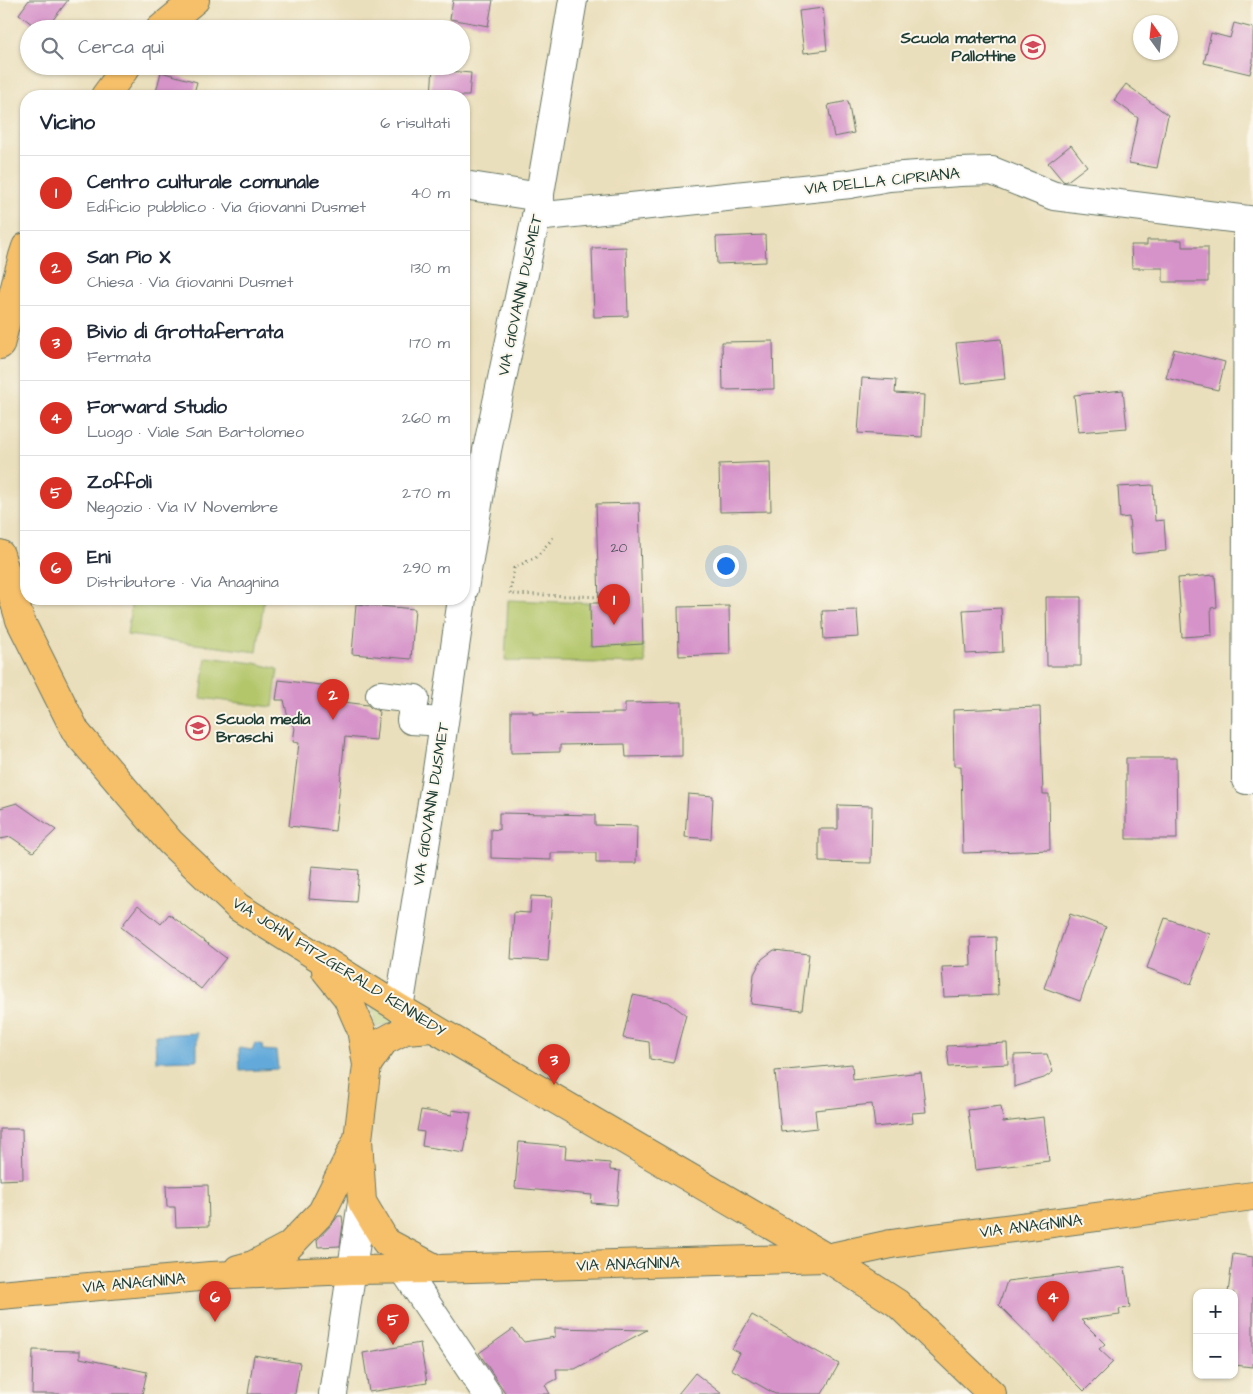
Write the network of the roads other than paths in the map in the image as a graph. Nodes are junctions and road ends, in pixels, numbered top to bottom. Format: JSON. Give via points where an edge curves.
{"nodes":[{"id":1,"x":195,"y":0,"type":"edge"},
{"id":2,"x":573,"y":0,"type":"edge"},
{"id":3,"x":171,"y":20,"type":"edge"},
{"id":4,"x":120,"y":75,"type":"edge"},
{"id":5,"x":109,"y":90,"type":"edge"},
{"id":6,"x":470,"y":187,"type":"edge"},
{"id":7,"x":538,"y":207,"type":"junction"},
{"id":8,"x":1250,"y":220,"type":"edge"},
{"id":9,"x":20,"y":267,"type":"edge"},
{"id":10,"x":0,"y":344,"type":"edge"},
{"id":11,"x":470,"y":552,"type":"edge"},
{"id":12,"x":1,"y":562,"type":"edge"},
{"id":13,"x":461,"y":605,"type":"edge"},
{"id":14,"x":380,"y":695,"type":"dead end"},
{"id":15,"x":444,"y":722,"type":"junction"},
{"id":16,"x":1246,"y":780,"type":"dead end"},
{"id":17,"x":313,"y":955,"type":"junction"},
{"id":18,"x":398,"y":1008,"type":"junction"},
{"id":19,"x":434,"y":1028,"type":"junction"},
{"id":20,"x":367,"y":1065,"type":"junction"},
{"id":21,"x":358,"y":1140,"type":"junction"},
{"id":22,"x":1253,"y":1196,"type":"edge"},
{"id":23,"x":362,"y":1202,"type":"junction"},
{"id":24,"x":763,"y":1221,"type":"junction"},
{"id":25,"x":827,"y":1258,"type":"junction"},
{"id":26,"x":742,"y":1261,"type":"junction"},
{"id":27,"x":436,"y":1269,"type":"junction"},
{"id":28,"x":352,"y":1270,"type":"junction"},
{"id":29,"x":404,"y":1270,"type":"junction"},
{"id":30,"x":210,"y":1276,"type":"junction"},
{"id":31,"x":0,"y":1295,"type":"edge"},
{"id":32,"x":333,"y":1394,"type":"edge"},
{"id":33,"x":487,"y":1394,"type":"edge"},
{"id":34,"x":992,"y":1394,"type":"edge"}],
"edges":[{"from":1,"to":3,"type":"main road"},
{"from":2,"to":7,"type":"street","name":"VIA GIOVANNI DUSMET"},
{"from":4,"to":5,"type":"main road"},
{"from":6,"to":7,"type":"street","name":"VIA DELLA CIPRIANA"},
{"from":7,"to":8,"type":"street","name":"VIA DELLA CIPRIANA","via":[[992,171],[1054,196]]},
{"from":7,"to":11,"type":"street","name":"VIA GIOVANNI DUSMET","via":[[487,450]]},
{"from":8,"to":16,"type":"street"},
{"from":9,"to":10,"type":"main road"},
{"from":12,"to":17,"type":"main road","name":"VIA JOHN FITZGERALD KENNEDY","via":[[20,620],[76,732],[170,842],[238,907]]},
{"from":13,"to":15,"type":"street","name":"VIA GIOVANNI DUSMET"},
{"from":14,"to":15,"type":"street","via":[[415,699],[411,720]]},
{"from":15,"to":18,"type":"street","name":"VIA GIOVANNI DUSMET"},
{"from":17,"to":18,"type":"main road","name":"VIA JOHN FITZGERALD KENNEDY"},
{"from":17,"to":20,"type":"main road","via":[[348,997],[361,1029]]},
{"from":18,"to":19,"type":"main road","name":"VIA JOHN FITZGERALD KENNEDY"},
{"from":19,"to":20,"type":"main road","via":[[405,1030],[384,1041]]},
{"from":19,"to":24,"type":"main road","name":"VIA JOHN FITZGERALD KENNEDY"},
{"from":20,"to":21,"type":"main road"},
{"from":21,"to":23,"type":"main road"},
{"from":21,"to":30,"type":"main road","via":[[322,1212],[289,1246],[253,1265]]},
{"from":22,"to":25,"type":"main road","name":"VIA ANAGNINA","via":[[932,1238]]},
{"from":23,"to":27,"type":"main road","via":[[386,1242]]},
{"from":23,"to":28,"type":"street"},
{"from":24,"to":25,"type":"main road","name":"VIA JOHN FITZGERALD KENNEDY"},
{"from":24,"to":26,"type":"main road","via":[[765,1244],[760,1251]]},
{"from":25,"to":26,"type":"main road","name":"VIA ANAGNINA"},
{"from":25,"to":34,"type":"main road","name":"VIA JOHN FITZGERALD KENNEDY","via":[[897,1303]]},
{"from":26,"to":27,"type":"main road","name":"VIA ANAGNINA"},
{"from":27,"to":29,"type":"main road","name":"VIA ANAGNINA"},
{"from":28,"to":29,"type":"main road","name":"VIA ANAGNINA"},
{"from":28,"to":30,"type":"main road","name":"VIA ANAGNINA"},
{"from":28,"to":32,"type":"street"},
{"from":29,"to":33,"type":"street"},
{"from":30,"to":31,"type":"main road","name":"VIA ANAGNINA"}]}
